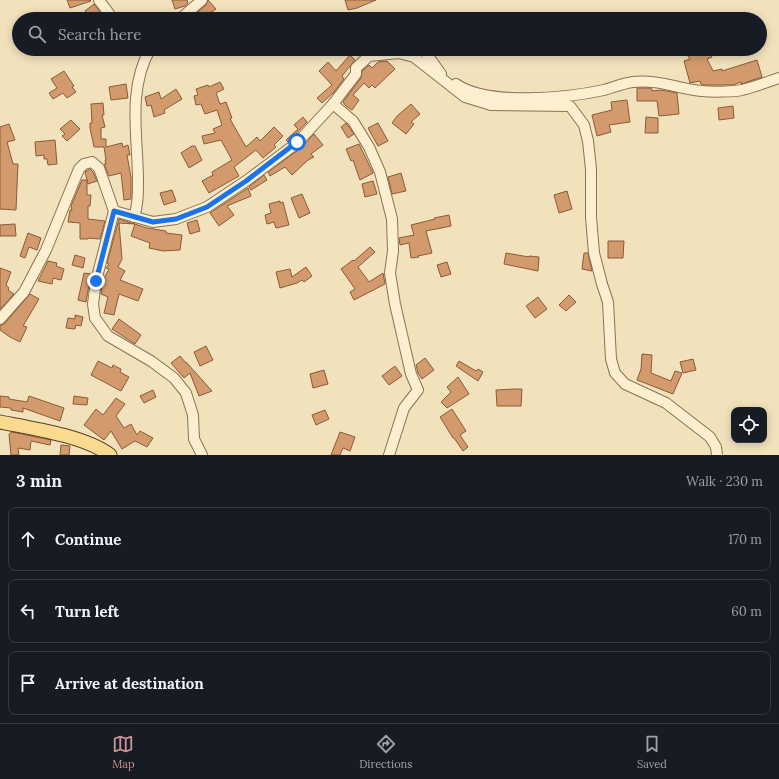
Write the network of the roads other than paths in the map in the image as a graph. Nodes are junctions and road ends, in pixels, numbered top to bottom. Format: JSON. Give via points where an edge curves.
{"nodes":[{"id":1,"x":99,"y":0,"type":"edge"},
{"id":2,"x":202,"y":0,"type":"edge"},
{"id":3,"x":108,"y":12,"type":"edge"},
{"id":4,"x":188,"y":12,"type":"edge"},
{"id":5,"x":146,"y":56,"type":"edge"},
{"id":6,"x":369,"y":56,"type":"edge"},
{"id":7,"x":410,"y":56,"type":"edge"},
{"id":8,"x":428,"y":56,"type":"edge"},
{"id":9,"x":779,"y":78,"type":"edge"},
{"id":10,"x":333,"y":104,"type":"junction"},
{"id":11,"x":114,"y":211,"type":"junction"},
{"id":12,"x":134,"y":217,"type":"junction"},
{"id":13,"x":0,"y":319,"type":"edge"},
{"id":14,"x":0,"y":422,"type":"edge"},
{"id":15,"x":110,"y":455,"type":"edge"},
{"id":16,"x":202,"y":455,"type":"edge"},
{"id":17,"x":390,"y":455,"type":"edge"},
{"id":18,"x":717,"y":455,"type":"edge"}],
"edges":[{"from":1,"to":3,"type":"street"},
{"from":2,"to":4,"type":"street"},
{"from":5,"to":12,"type":"street","via":[[137,83],[134,112],[138,205]]},
{"from":6,"to":10,"type":"street","via":[[356,68],[356,74]]},
{"from":7,"to":18,"type":"street","via":[[465,97],[491,105],[570,106],[584,125],[588,141],[594,253],[608,302],[611,359],[615,373],[625,384],[666,403],[710,437]]},
{"from":8,"to":9,"type":"street","via":[[440,73],[462,88],[480,94],[515,98],[574,95],[634,82],[662,83],[703,91],[740,91]]},
{"from":10,"to":12,"type":"street","via":[[297,142],[207,207],[176,219],[153,222]]},
{"from":10,"to":17,"type":"street","via":[[353,121],[369,147],[380,172],[392,219],[393,251],[390,273],[406,354],[418,390],[404,408]]},
{"from":11,"to":12,"type":"street"},
{"from":11,"to":13,"type":"street","via":[[99,168],[92,162],[84,164],[79,169],[46,250],[24,292]]},
{"from":11,"to":16,"type":"street","via":[[96,281],[92,304],[95,318],[108,336],[151,361],[174,378],[186,392],[193,415],[194,439]]},
{"from":14,"to":15,"type":"main road","via":[[59,434],[94,446]]}]}
